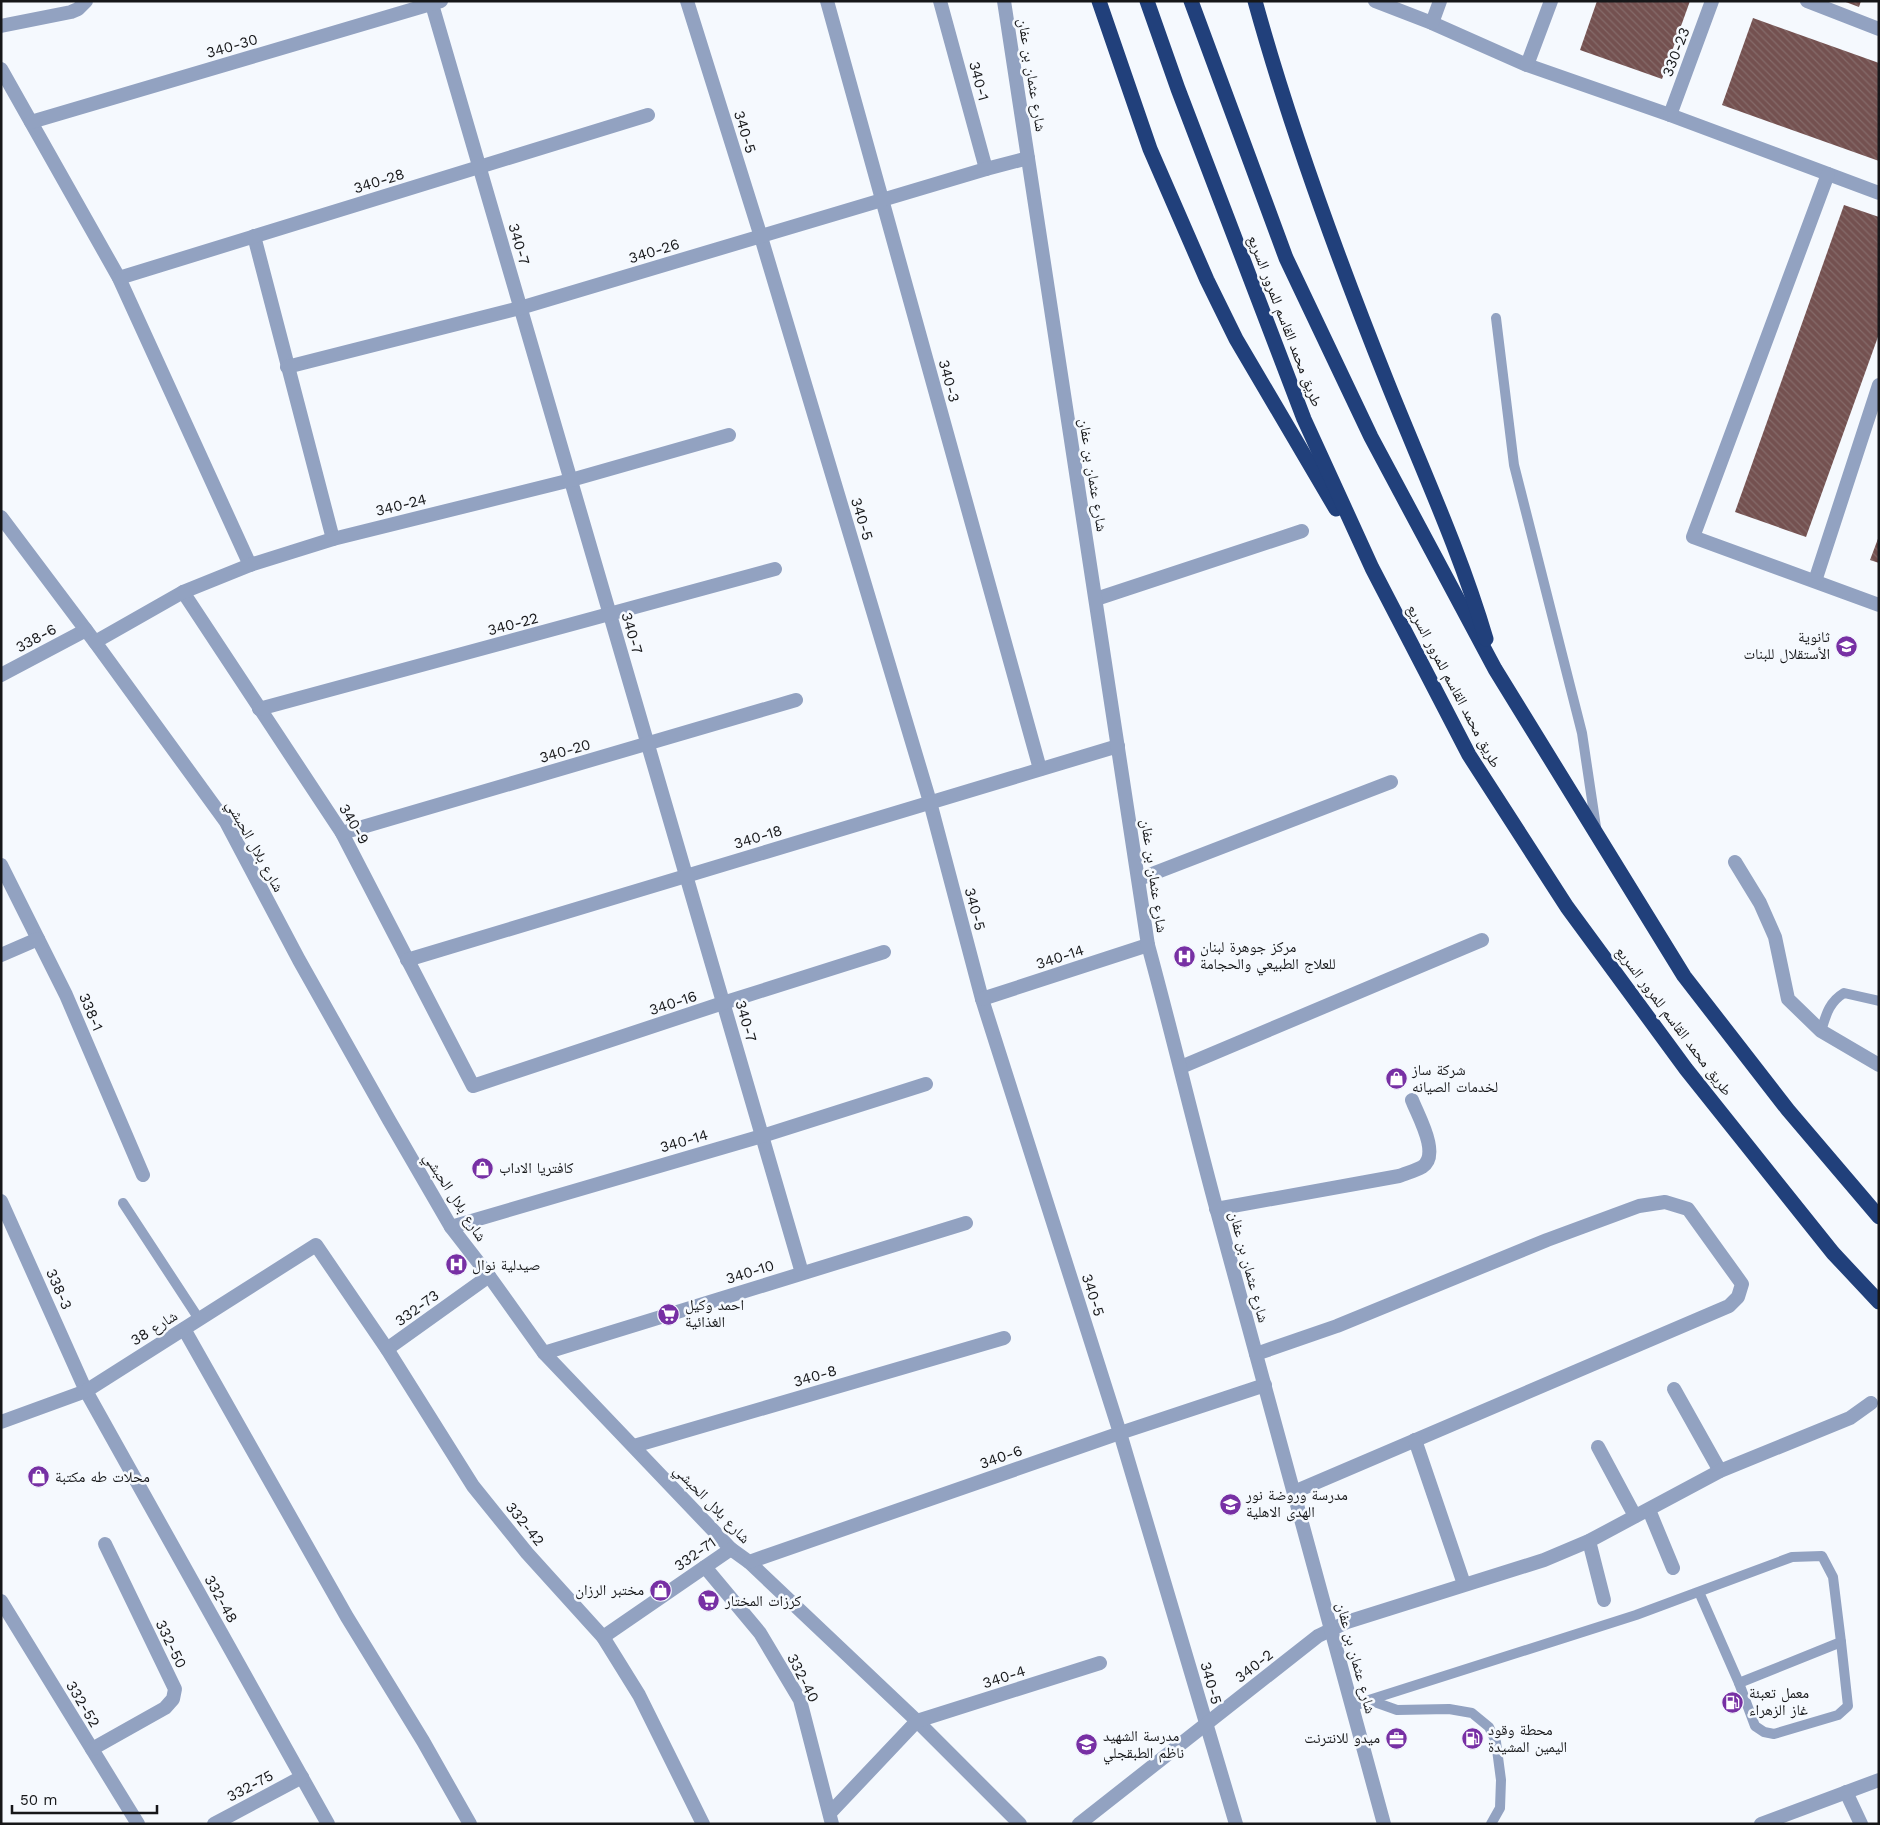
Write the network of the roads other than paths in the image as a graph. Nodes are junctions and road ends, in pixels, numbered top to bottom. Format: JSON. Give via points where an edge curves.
{"nodes":[{"id":1,"x":86,"y":1,"type":"edge"},
{"id":2,"x":687,"y":1,"type":"edge"},
{"id":3,"x":827,"y":1,"type":"edge"},
{"id":4,"x":940,"y":1,"type":"edge"},
{"id":5,"x":1004,"y":1,"type":"edge"},
{"id":6,"x":1099,"y":1,"type":"edge"},
{"id":7,"x":1147,"y":1,"type":"edge"},
{"id":8,"x":1191,"y":1,"type":"edge"},
{"id":9,"x":1255,"y":1,"type":"edge"},
{"id":10,"x":1375,"y":1,"type":"edge"},
{"id":11,"x":1440,"y":1,"type":"edge"},
{"id":12,"x":1551,"y":1,"type":"edge"},
{"id":13,"x":1712,"y":1,"type":"edge"},
{"id":14,"x":1807,"y":1,"type":"edge"},
{"id":15,"x":435,"y":2,"type":"edge"},
{"id":16,"x":1432,"y":23,"type":"junction"},
{"id":17,"x":1878,"y":25,"type":"edge"},
{"id":18,"x":1,"y":26,"type":"edge"},
{"id":19,"x":1528,"y":65,"type":"junction"},
{"id":20,"x":1,"y":69,"type":"edge"},
{"id":21,"x":648,"y":115,"type":"dead end"},
{"id":22,"x":1670,"y":115,"type":"junction"},
{"id":23,"x":31,"y":122,"type":"junction"},
{"id":24,"x":1028,"y":158,"type":"junction"},
{"id":25,"x":479,"y":167,"type":"junction"},
{"id":26,"x":986,"y":169,"type":"junction"},
{"id":27,"x":1828,"y":174,"type":"junction"},
{"id":28,"x":1879,"y":193,"type":"edge"},
{"id":29,"x":883,"y":201,"type":"junction"},
{"id":30,"x":254,"y":236,"type":"junction"},
{"id":31,"x":760,"y":237,"type":"junction"},
{"id":32,"x":119,"y":278,"type":"junction"},
{"id":33,"x":520,"y":308,"type":"junction"},
{"id":34,"x":1496,"y":318,"type":"dead end"},
{"id":35,"x":287,"y":367,"type":"junction"},
{"id":36,"x":1879,"y":385,"type":"edge"},
{"id":37,"x":729,"y":435,"type":"dead end"},
{"id":38,"x":571,"y":480,"type":"junction"},
{"id":39,"x":1,"y":517,"type":"edge"},
{"id":40,"x":1302,"y":531,"type":"dead end"},
{"id":41,"x":333,"y":539,"type":"junction"},
{"id":42,"x":250,"y":564,"type":"junction"},
{"id":43,"x":1372,"y":568,"type":"junction"},
{"id":44,"x":775,"y":569,"type":"dead end"},
{"id":45,"x":1815,"y":581,"type":"junction"},
{"id":46,"x":183,"y":592,"type":"junction"},
{"id":47,"x":1096,"y":599,"type":"junction"},
{"id":48,"x":1879,"y":605,"type":"edge"},
{"id":49,"x":610,"y":614,"type":"junction"},
{"id":50,"x":86,"y":630,"type":"junction"},
{"id":51,"x":95,"y":642,"type":"junction"},
{"id":52,"x":1495,"y":669,"type":"junction"},
{"id":53,"x":1,"y":675,"type":"edge"},
{"id":54,"x":796,"y":700,"type":"dead end"},
{"id":55,"x":259,"y":709,"type":"junction"},
{"id":56,"x":648,"y":744,"type":"junction"},
{"id":57,"x":1118,"y":746,"type":"junction"},
{"id":58,"x":1040,"y":769,"type":"junction"},
{"id":59,"x":1391,"y":782,"type":"dead end"},
{"id":60,"x":930,"y":802,"type":"junction"},
{"id":61,"x":342,"y":833,"type":"junction"},
{"id":62,"x":1597,"y":836,"type":"junction"},
{"id":63,"x":1735,"y":862,"type":"dead end"},
{"id":64,"x":1,"y":865,"type":"edge"},
{"id":65,"x":686,"y":876,"type":"junction"},
{"id":66,"x":1139,"y":879,"type":"junction"},
{"id":67,"x":38,"y":939,"type":"junction"},
{"id":68,"x":1482,"y":940,"type":"dead end"},
{"id":69,"x":1148,"y":945,"type":"junction"},
{"id":70,"x":884,"y":952,"type":"dead end"},
{"id":71,"x":1,"y":955,"type":"edge"},
{"id":72,"x":407,"y":960,"type":"junction"},
{"id":73,"x":982,"y":999,"type":"junction"},
{"id":74,"x":1879,"y":1001,"type":"edge"},
{"id":75,"x":723,"y":1003,"type":"junction"},
{"id":76,"x":1821,"y":1031,"type":"junction"},
{"id":77,"x":1878,"y":1062,"type":"edge"},
{"id":78,"x":1181,"y":1067,"type":"junction"},
{"id":79,"x":926,"y":1084,"type":"dead end"},
{"id":80,"x":473,"y":1086,"type":"joint"},
{"id":81,"x":1412,"y":1100,"type":"dead end"},
{"id":82,"x":762,"y":1136,"type":"junction"},
{"id":83,"x":143,"y":1175,"type":"dead end"},
{"id":84,"x":1,"y":1201,"type":"edge"},
{"id":85,"x":123,"y":1203,"type":"dead end"},
{"id":86,"x":1216,"y":1209,"type":"junction"},
{"id":87,"x":1879,"y":1217,"type":"edge"},
{"id":88,"x":966,"y":1223,"type":"dead end"},
{"id":89,"x":452,"y":1227,"type":"junction"},
{"id":90,"x":316,"y":1245,"type":"joint"},
{"id":91,"x":802,"y":1273,"type":"junction"},
{"id":92,"x":489,"y":1276,"type":"junction"},
{"id":93,"x":1879,"y":1302,"type":"edge"},
{"id":94,"x":199,"y":1319,"type":"junction"},
{"id":95,"x":184,"y":1329,"type":"junction"},
{"id":96,"x":1004,"y":1338,"type":"dead end"},
{"id":97,"x":387,"y":1349,"type":"junction"},
{"id":98,"x":544,"y":1352,"type":"junction"},
{"id":99,"x":1256,"y":1354,"type":"junction"},
{"id":100,"x":1265,"y":1386,"type":"junction"},
{"id":101,"x":1674,"y":1389,"type":"dead end"},
{"id":102,"x":86,"y":1391,"type":"junction"},
{"id":103,"x":1871,"y":1403,"type":"dead end"},
{"id":104,"x":1,"y":1422,"type":"edge"},
{"id":105,"x":1120,"y":1433,"type":"junction"},
{"id":106,"x":1415,"y":1440,"type":"junction"},
{"id":107,"x":634,"y":1446,"type":"junction"},
{"id":108,"x":1598,"y":1447,"type":"dead end"},
{"id":109,"x":1720,"y":1471,"type":"junction"},
{"id":110,"x":1294,"y":1492,"type":"junction"},
{"id":111,"x":1649,"y":1510,"type":"junction"},
{"id":112,"x":1635,"y":1516,"type":"junction"},
{"id":113,"x":1589,"y":1541,"type":"junction"},
{"id":114,"x":104,"y":1544,"type":"dead end"},
{"id":115,"x":731,"y":1549,"type":"junction"},
{"id":116,"x":749,"y":1562,"type":"junction"},
{"id":117,"x":705,"y":1567,"type":"junction"},
{"id":118,"x":1673,"y":1568,"type":"dead end"},
{"id":119,"x":1464,"y":1584,"type":"junction"},
{"id":120,"x":1698,"y":1592,"type":"junction"},
{"id":121,"x":1604,"y":1600,"type":"dead end"},
{"id":122,"x":1,"y":1601,"type":"edge"},
{"id":123,"x":1332,"y":1629,"type":"junction"},
{"id":124,"x":603,"y":1637,"type":"junction"},
{"id":125,"x":1841,"y":1642,"type":"junction"},
{"id":126,"x":1100,"y":1663,"type":"dead end"},
{"id":127,"x":1738,"y":1683,"type":"junction"},
{"id":128,"x":1369,"y":1700,"type":"junction"},
{"id":129,"x":1353,"y":1707,"type":"junction"},
{"id":130,"x":917,"y":1721,"type":"junction"},
{"id":131,"x":1206,"y":1724,"type":"junction"},
{"id":132,"x":92,"y":1749,"type":"junction"},
{"id":133,"x":302,"y":1777,"type":"junction"},
{"id":134,"x":1879,"y":1780,"type":"edge"},
{"id":135,"x":1846,"y":1792,"type":"junction"},
{"id":136,"x":831,"y":1818,"type":"edge"},
{"id":137,"x":138,"y":1824,"type":"edge"},
{"id":138,"x":214,"y":1824,"type":"edge"},
{"id":139,"x":328,"y":1824,"type":"edge"},
{"id":140,"x":470,"y":1824,"type":"edge"},
{"id":141,"x":703,"y":1824,"type":"edge"},
{"id":142,"x":1020,"y":1824,"type":"edge"},
{"id":143,"x":1079,"y":1824,"type":"edge"},
{"id":144,"x":1236,"y":1824,"type":"edge"},
{"id":145,"x":1384,"y":1824,"type":"edge"},
{"id":146,"x":1491,"y":1824,"type":"edge"},
{"id":147,"x":1761,"y":1824,"type":"edge"},
{"id":148,"x":1861,"y":1824,"type":"edge"}],
"edges":[{"from":1,"to":18,"type":"street","via":[[72,12]]},
{"from":2,"to":31,"type":"street","name":"340-5"},
{"from":3,"to":29,"type":"street","name":"340-3"},
{"from":4,"to":26,"type":"street","name":"340-1"},
{"from":5,"to":24,"type":"street","name":"شارع عثمان بن عفان"},
{"from":6,"to":43,"type":"highway","via":[[1150,149],[1194,252],[1236,339]]},
{"from":7,"to":43,"type":"highway","name":"طريق محمد القاسم للمرور السريع","via":[[1304,419]]},
{"from":8,"to":52,"type":"highway","name":"طريق محمد القاسم للمرور السريع","via":[[1286,258],[1371,437]]},
{"from":9,"to":52,"type":"highway","via":[[1320,204],[1463,569]]},
{"from":10,"to":16,"type":"street"},
{"from":11,"to":16,"type":"street"},
{"from":12,"to":19,"type":"street"},
{"from":13,"to":22,"type":"street","name":"330-23"},
{"from":14,"to":17,"type":"street"},
{"from":15,"to":23,"type":"street","name":"340-30"},
{"from":15,"to":25,"type":"street","name":"340-7"},
{"from":16,"to":19,"type":"street"},
{"from":19,"to":22,"type":"street"},
{"from":20,"to":23,"type":"street"},
{"from":21,"to":25,"type":"street","name":"340-28"},
{"from":22,"to":27,"type":"street"},
{"from":23,"to":32,"type":"street"},
{"from":24,"to":26,"type":"street","name":"340-26"},
{"from":24,"to":47,"type":"street","name":"شارع عثمان بن عفان"},
{"from":25,"to":30,"type":"street","name":"340-28"},
{"from":25,"to":33,"type":"street","name":"340-7"},
{"from":26,"to":29,"type":"street","name":"340-26"},
{"from":27,"to":28,"type":"street"},
{"from":27,"to":45,"type":"street","via":[[1693,537]]},
{"from":29,"to":31,"type":"street","name":"340-26"},
{"from":29,"to":58,"type":"street","name":"340-3"},
{"from":30,"to":32,"type":"street","name":"340-28"},
{"from":30,"to":35,"type":"street"},
{"from":31,"to":33,"type":"street","name":"340-26"},
{"from":31,"to":60,"type":"street","name":"340-5"},
{"from":32,"to":42,"type":"street"},
{"from":33,"to":35,"type":"street","name":"340-26"},
{"from":33,"to":38,"type":"street","name":"340-7"},
{"from":34,"to":62,"type":"lane","via":[[1514,465],[1582,733]]},
{"from":35,"to":41,"type":"street"},
{"from":36,"to":45,"type":"street"},
{"from":37,"to":38,"type":"street","name":"340-24"},
{"from":38,"to":41,"type":"street","name":"340-24"},
{"from":38,"to":49,"type":"street","name":"340-7"},
{"from":39,"to":50,"type":"street","name":"شارع بلال الحبشي"},
{"from":40,"to":47,"type":"street"},
{"from":41,"to":42,"type":"street","name":"340-24"},
{"from":42,"to":46,"type":"street","name":"340-24"},
{"from":43,"to":93,"type":"highway","name":"طريق محمد القاسم للمرور السريع","via":[[1468,755],[1567,907],[1686,1069],[1833,1253]]},
{"from":44,"to":49,"type":"street","name":"340-22"},
{"from":45,"to":48,"type":"street"},
{"from":46,"to":51,"type":"street","name":"340-24"},
{"from":46,"to":55,"type":"street","name":"340-9"},
{"from":47,"to":57,"type":"street","name":"شارع عثمان بن عفان"},
{"from":49,"to":55,"type":"street","name":"340-22"},
{"from":49,"to":56,"type":"street","name":"340-7"},
{"from":50,"to":51,"type":"street","name":"شارع بلال الحبشي"},
{"from":50,"to":53,"type":"street","name":"338-6"},
{"from":51,"to":89,"type":"street","name":"شارع بلال الحبشي","via":[[226,822],[304,969]]},
{"from":52,"to":62,"type":"highway","name":"طريق محمد القاسم للمرور السريع"},
{"from":54,"to":56,"type":"street","name":"340-20"},
{"from":55,"to":61,"type":"street","name":"340-9"},
{"from":56,"to":61,"type":"street","name":"340-20"},
{"from":56,"to":65,"type":"street","name":"340-7"},
{"from":57,"to":58,"type":"street","name":"340-18"},
{"from":57,"to":66,"type":"street","name":"شارع عثمان بن عفان"},
{"from":58,"to":60,"type":"street","name":"340-18"},
{"from":59,"to":66,"type":"street"},
{"from":60,"to":65,"type":"street","name":"340-18"},
{"from":60,"to":73,"type":"street","name":"340-5"},
{"from":61,"to":72,"type":"street","name":"340-9"},
{"from":62,"to":87,"type":"highway","name":"طريق محمد القاسم للمرور السريع","via":[[1684,976],[1788,1110]]},
{"from":63,"to":76,"type":"street","via":[[1760,903],[1774,937],[1788,999]]},
{"from":64,"to":67,"type":"street","name":"338-1"},
{"from":65,"to":72,"type":"street","name":"340-18"},
{"from":65,"to":75,"type":"street","name":"340-7"},
{"from":66,"to":69,"type":"street","name":"شارع عثمان بن عفان"},
{"from":67,"to":71,"type":"street"},
{"from":67,"to":83,"type":"street","name":"338-1","via":[[66,995]]},
{"from":68,"to":78,"type":"street"},
{"from":69,"to":73,"type":"street","name":"340-14"},
{"from":69,"to":78,"type":"street","name":"شارع عثمان بن عفان"},
{"from":70,"to":75,"type":"street","name":"340-16"},
{"from":72,"to":80,"type":"street","name":"340-9"},
{"from":73,"to":105,"type":"street","name":"340-5"},
{"from":74,"to":76,"type":"lane","via":[[1844,993],[1828,1008]]},
{"from":75,"to":80,"type":"street","name":"340-16"},
{"from":75,"to":82,"type":"street","name":"340-7"},
{"from":76,"to":77,"type":"street"},
{"from":78,"to":86,"type":"street","name":"شارع عثمان بن عفان"},
{"from":79,"to":82,"type":"street","name":"340-14"},
{"from":81,"to":86,"type":"street","via":[[1430,1146],[1429,1158],[1423,1166],[1399,1176]]},
{"from":82,"to":89,"type":"street","name":"340-14"},
{"from":82,"to":91,"type":"street","name":"340-7"},
{"from":84,"to":102,"type":"street","name":"338-3"},
{"from":85,"to":94,"type":"lane"},
{"from":86,"to":99,"type":"street","name":"شارع عثمان بن عفان"},
{"from":88,"to":91,"type":"street","name":"340-10"},
{"from":89,"to":92,"type":"street","name":"شارع بلال الحبشي"},
{"from":90,"to":94,"type":"street","name":"شارع 38"},
{"from":90,"to":97,"type":"street","name":"332-42"},
{"from":91,"to":98,"type":"street","name":"340-10"},
{"from":92,"to":97,"type":"street","name":"332-73"},
{"from":92,"to":98,"type":"street","name":"شارع بلال الحبشي"},
{"from":94,"to":95,"type":"street","name":"شارع 38"},
{"from":95,"to":102,"type":"street","name":"شارع 38"},
{"from":95,"to":140,"type":"street","via":[[347,1617],[424,1740]]},
{"from":96,"to":107,"type":"street","name":"340-8"},
{"from":97,"to":124,"type":"street","name":"332-42","via":[[474,1486],[527,1553]]},
{"from":98,"to":107,"type":"street","name":"شارع بلال الحبشي"},
{"from":99,"to":100,"type":"street","name":"شارع عثمان بن عفان"},
{"from":99,"to":106,"type":"street","via":[[1346,1322],[1547,1240],[1639,1206],[1666,1202],[1688,1209],[1742,1284],[1738,1298],[1729,1306]]},
{"from":100,"to":105,"type":"street","name":"340-6"},
{"from":100,"to":110,"type":"street","name":"شارع عثمان بن عفان"},
{"from":101,"to":109,"type":"street"},
{"from":102,"to":104,"type":"street","name":"شارع 38"},
{"from":102,"to":133,"type":"street","name":"332-48"},
{"from":103,"to":109,"type":"street","name":"340-2","via":[[1850,1418]]},
{"from":105,"to":116,"type":"street","name":"340-6"},
{"from":105,"to":131,"type":"street","name":"340-5"},
{"from":106,"to":110,"type":"street"},
{"from":106,"to":119,"type":"street"},
{"from":107,"to":115,"type":"street","name":"شارع بلال الحبشي"},
{"from":108,"to":112,"type":"street"},
{"from":109,"to":111,"type":"street","name":"340-2"},
{"from":110,"to":123,"type":"street","name":"شارع عثمان بن عفان"},
{"from":111,"to":112,"type":"street","name":"340-2"},
{"from":111,"to":118,"type":"street"},
{"from":112,"to":113,"type":"street","name":"340-2"},
{"from":113,"to":119,"type":"street","name":"340-2","via":[[1544,1560]]},
{"from":113,"to":121,"type":"street"},
{"from":114,"to":132,"type":"street","name":"332-50","via":[[175,1689],[173,1699],[165,1708]]},
{"from":115,"to":116,"type":"street","name":"شارع بلال الحبشي"},
{"from":115,"to":117,"type":"street","name":"332-71"},
{"from":116,"to":130,"type":"street","name":"شارع بلال الحبشي"},
{"from":117,"to":124,"type":"street","name":"332-71"},
{"from":117,"to":136,"type":"street","name":"332-40","via":[[760,1634],[800,1700]]},
{"from":119,"to":123,"type":"street","name":"340-2"},
{"from":120,"to":125,"type":"lane","via":[[1792,1557],[1822,1556],[1833,1577]]},
{"from":120,"to":127,"type":"lane"},
{"from":120,"to":128,"type":"lane","via":[[1636,1615]]},
{"from":122,"to":132,"type":"street","name":"332-52"},
{"from":123,"to":129,"type":"street","name":"شارع عثمان بن عفان"},
{"from":123,"to":131,"type":"street","name":"340-2","via":[[1318,1636]]},
{"from":124,"to":141,"type":"street","name":"332-42","via":[[639,1695]]},
{"from":125,"to":127,"type":"lane"},
{"from":125,"to":127,"type":"lane","via":[[1848,1706],[1838,1715],[1774,1734],[1764,1732],[1755,1726]]},
{"from":126,"to":130,"type":"street","name":"340-4"},
{"from":128,"to":129,"type":"lane"},
{"from":128,"to":146,"type":"lane","via":[[1397,1710],[1449,1709],[1472,1713],[1489,1728],[1496,1742],[1501,1780],[1500,1808]]},
{"from":129,"to":145,"type":"street","name":"شارع عثمان بن عفان"},
{"from":130,"to":136,"type":"street"},
{"from":130,"to":142,"type":"street","name":"شارع بلال الحبشي"},
{"from":131,"to":143,"type":"street","name":"340-2"},
{"from":131,"to":144,"type":"street","name":"340-5"},
{"from":132,"to":137,"type":"street","name":"332-52"},
{"from":133,"to":138,"type":"street","name":"332-75"},
{"from":133,"to":139,"type":"street","name":"332-48"},
{"from":134,"to":135,"type":"street"},
{"from":135,"to":147,"type":"street"},
{"from":135,"to":148,"type":"street"}]}
